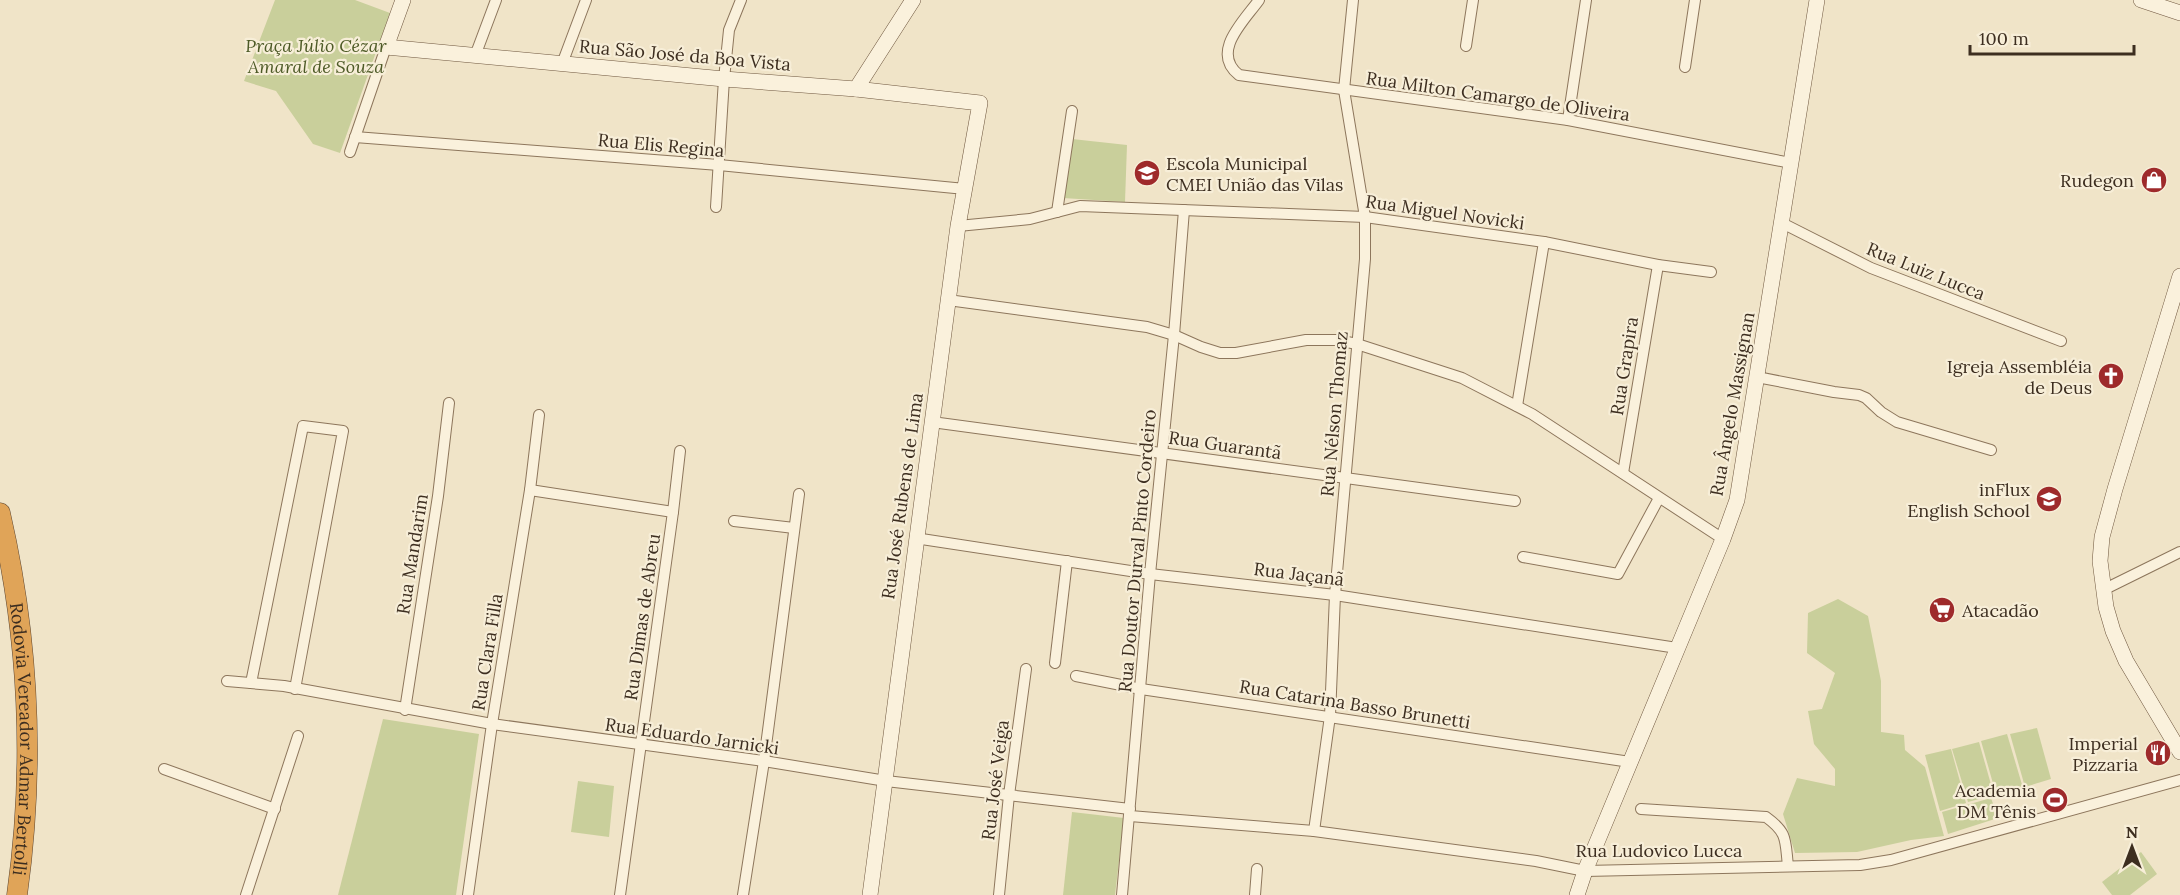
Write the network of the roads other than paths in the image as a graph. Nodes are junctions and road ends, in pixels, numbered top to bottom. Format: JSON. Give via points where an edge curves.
{"nodes":[{"id":1,"x":403,"y":0,"type":"edge"},
{"id":2,"x":495,"y":0,"type":"edge"},
{"id":3,"x":586,"y":0,"type":"edge"},
{"id":4,"x":741,"y":0,"type":"edge"},
{"id":5,"x":913,"y":0,"type":"edge"},
{"id":6,"x":1259,"y":0,"type":"edge"},
{"id":7,"x":1353,"y":0,"type":"edge"},
{"id":8,"x":1473,"y":0,"type":"edge"},
{"id":9,"x":1586,"y":0,"type":"edge"},
{"id":10,"x":1695,"y":0,"type":"edge"},
{"id":11,"x":1817,"y":0,"type":"edge"},
{"id":12,"x":2141,"y":0,"type":"edge"},
{"id":13,"x":2180,"y":13,"type":"edge"},
{"id":14,"x":1466,"y":46,"type":"dead end"},
{"id":15,"x":386,"y":47,"type":"junction"},
{"id":16,"x":476,"y":56,"type":"junction"},
{"id":17,"x":562,"y":64,"type":"junction"},
{"id":18,"x":1685,"y":67,"type":"dead end"},
{"id":19,"x":724,"y":79,"type":"junction"},
{"id":20,"x":856,"y":89,"type":"junction"},
{"id":21,"x":1344,"y":90,"type":"junction"},
{"id":22,"x":980,"y":103,"type":"joint"},
{"id":23,"x":1072,"y":111,"type":"dead end"},
{"id":24,"x":1568,"y":120,"type":"junction"},
{"id":25,"x":355,"y":137,"type":"junction"},
{"id":26,"x":350,"y":152,"type":"dead end"},
{"id":27,"x":1791,"y":163,"type":"junction"},
{"id":28,"x":719,"y":165,"type":"junction"},
{"id":29,"x":965,"y":189,"type":"junction"},
{"id":30,"x":716,"y":207,"type":"dead end"},
{"id":31,"x":1184,"y":210,"type":"junction"},
{"id":32,"x":1057,"y":212,"type":"junction"},
{"id":33,"x":1365,"y":217,"type":"junction"},
{"id":34,"x":1782,"y":223,"type":"junction"},
{"id":35,"x":958,"y":226,"type":"junction"},
{"id":36,"x":1544,"y":242,"type":"junction"},
{"id":37,"x":1658,"y":265,"type":"junction"},
{"id":38,"x":1711,"y":272,"type":"dead end"},
{"id":39,"x":2179,"y":280,"type":"edge"},
{"id":40,"x":948,"y":300,"type":"junction"},
{"id":41,"x":1174,"y":335,"type":"junction"},
{"id":42,"x":2061,"y":341,"type":"dead end"},
{"id":43,"x":1357,"y":344,"type":"junction"},
{"id":44,"x":1757,"y":377,"type":"junction"},
{"id":45,"x":449,"y":403,"type":"dead end"},
{"id":46,"x":1517,"y":406,"type":"junction"},
{"id":47,"x":539,"y":415,"type":"dead end"},
{"id":48,"x":932,"y":422,"type":"junction"},
{"id":49,"x":1990,"y":450,"type":"dead end"},
{"id":50,"x":680,"y":451,"type":"dead end"},
{"id":51,"x":1162,"y":453,"type":"junction"},
{"id":52,"x":1623,"y":473,"type":"junction"},
{"id":53,"x":1345,"y":478,"type":"junction"},
{"id":54,"x":530,"y":490,"type":"junction"},
{"id":55,"x":799,"y":494,"type":"dead end"},
{"id":56,"x":1659,"y":498,"type":"junction"},
{"id":57,"x":1515,"y":501,"type":"dead end"},
{"id":58,"x":673,"y":512,"type":"junction"},
{"id":59,"x":0,"y":513,"type":"edge"},
{"id":60,"x":734,"y":521,"type":"dead end"},
{"id":61,"x":794,"y":528,"type":"junction"},
{"id":62,"x":915,"y":538,"type":"junction"},
{"id":63,"x":1723,"y":538,"type":"junction"},
{"id":64,"x":2180,"y":552,"type":"edge"},
{"id":65,"x":1523,"y":557,"type":"dead end"},
{"id":66,"x":1066,"y":561,"type":"junction"},
{"id":67,"x":1150,"y":574,"type":"junction"},
{"id":68,"x":2103,"y":590,"type":"junction"},
{"id":69,"x":1335,"y":595,"type":"junction"},
{"id":70,"x":1677,"y":648,"type":"junction"},
{"id":71,"x":1055,"y":663,"type":"dead end"},
{"id":72,"x":1026,"y":669,"type":"dead end"},
{"id":73,"x":1076,"y":676,"type":"dead end"},
{"id":74,"x":227,"y":681,"type":"dead end"},
{"id":75,"x":251,"y":683,"type":"junction"},
{"id":76,"x":295,"y":689,"type":"junction"},
{"id":77,"x":1141,"y":689,"type":"junction"},
{"id":78,"x":405,"y":710,"type":"junction"},
{"id":79,"x":1329,"y":716,"type":"junction"},
{"id":80,"x":492,"y":724,"type":"junction"},
{"id":81,"x":298,"y":736,"type":"dead end"},
{"id":82,"x":640,"y":746,"type":"junction"},
{"id":83,"x":2180,"y":752,"type":"edge"},
{"id":84,"x":764,"y":761,"type":"junction"},
{"id":85,"x":1630,"y":762,"type":"junction"},
{"id":86,"x":164,"y":769,"type":"dead end"},
{"id":87,"x":2180,"y":780,"type":"edge"},
{"id":88,"x":886,"y":781,"type":"junction"},
{"id":89,"x":1009,"y":795,"type":"junction"},
{"id":90,"x":275,"y":809,"type":"junction"},
{"id":91,"x":1641,"y":809,"type":"dead end"},
{"id":92,"x":1130,"y":813,"type":"junction"},
{"id":93,"x":1314,"y":831,"type":"junction"},
{"id":94,"x":1788,"y":866,"type":"junction"},
{"id":95,"x":1257,"y":869,"type":"dead end"},
{"id":96,"x":1585,"y":871,"type":"junction"},
{"id":97,"x":17,"y":895,"type":"edge"},
{"id":98,"x":246,"y":895,"type":"edge"},
{"id":99,"x":468,"y":895,"type":"edge"},
{"id":100,"x":620,"y":895,"type":"edge"},
{"id":101,"x":743,"y":895,"type":"edge"},
{"id":102,"x":870,"y":895,"type":"edge"},
{"id":103,"x":999,"y":895,"type":"edge"},
{"id":104,"x":1122,"y":895,"type":"edge"},
{"id":105,"x":1255,"y":895,"type":"edge"},
{"id":106,"x":1577,"y":895,"type":"edge"}],
"edges":[{"from":1,"to":15,"type":"street"},
{"from":2,"to":16,"type":"street"},
{"from":3,"to":17,"type":"street"},
{"from":4,"to":19,"type":"street","via":[[729,30]]},
{"from":5,"to":20,"type":"street"},
{"from":6,"to":21,"type":"street","name":"Rua Milton Camargo de Oliveira","via":[[1230,39],[1226,54],[1230,68],[1239,75]]},
{"from":7,"to":21,"type":"street","name":"Rua Nélson Thomaz"},
{"from":8,"to":14,"type":"street"},
{"from":9,"to":24,"type":"street"},
{"from":10,"to":18,"type":"street"},
{"from":11,"to":27,"type":"street","name":"Rua Ângelo Massignan"},
{"from":12,"to":13,"type":"street"},
{"from":15,"to":16,"type":"street","name":"Rua São José da Boa Vista"},
{"from":15,"to":25,"type":"street"},
{"from":16,"to":17,"type":"street","name":"Rua São José da Boa Vista"},
{"from":17,"to":19,"type":"street","name":"Rua São José da Boa Vista"},
{"from":19,"to":20,"type":"street","name":"Rua São José da Boa Vista"},
{"from":19,"to":28,"type":"street"},
{"from":20,"to":22,"type":"street","name":"Rua São José da Boa Vista"},
{"from":21,"to":24,"type":"street","name":"Rua Milton Camargo de Oliveira"},
{"from":21,"to":33,"type":"street","name":"Rua Nélson Thomaz"},
{"from":22,"to":29,"type":"street","name":"Rua José Rubens de Lima"},
{"from":23,"to":32,"type":"street"},
{"from":24,"to":27,"type":"street","name":"Rua Milton Camargo de Oliveira"},
{"from":25,"to":26,"type":"street"},
{"from":25,"to":28,"type":"street","name":"Rua Elis Regina"},
{"from":27,"to":34,"type":"street","name":"Rua Ângelo Massignan"},
{"from":28,"to":29,"type":"street","name":"Rua Elis Regina"},
{"from":28,"to":30,"type":"street"},
{"from":29,"to":35,"type":"street","name":"Rua José Rubens de Lima"},
{"from":31,"to":32,"type":"street","name":"Rua Miguel Novicki","via":[[1080,206]]},
{"from":31,"to":33,"type":"street","name":"Rua Miguel Novicki"},
{"from":31,"to":41,"type":"street","name":"Rua Doutor Durval Pinto Cordeiro"},
{"from":32,"to":35,"type":"street","name":"Rua Miguel Novicki","via":[[1030,219]]},
{"from":33,"to":36,"type":"street","name":"Rua Miguel Novicki"},
{"from":33,"to":43,"type":"street","name":"Rua Nélson Thomaz"},
{"from":34,"to":42,"type":"street","name":"Rua Luiz Lucca","via":[[1871,268]]},
{"from":34,"to":44,"type":"street","name":"Rua Ângelo Massignan"},
{"from":35,"to":40,"type":"street","name":"Rua José Rubens de Lima"},
{"from":36,"to":37,"type":"street","name":"Rua Miguel Novicki"},
{"from":36,"to":46,"type":"street"},
{"from":37,"to":38,"type":"street","name":"Rua Miguel Novicki"},
{"from":37,"to":52,"type":"street","name":"Rua Grapira"},
{"from":39,"to":68,"type":"street","via":[[2102,537]]},
{"from":40,"to":41,"type":"street","via":[[1147,327]]},
{"from":40,"to":48,"type":"street","name":"Rua José Rubens de Lima"},
{"from":41,"to":43,"type":"street","via":[[1220,353],[1306,340]]},
{"from":41,"to":51,"type":"street","name":"Rua Doutor Durval Pinto Cordeiro"},
{"from":43,"to":46,"type":"street","via":[[1462,378]]},
{"from":43,"to":53,"type":"street","name":"Rua Nélson Thomaz"},
{"from":44,"to":49,"type":"street","via":[[1859,395],[1897,422]]},
{"from":44,"to":63,"type":"street","name":"Rua Ângelo Massignan","via":[[1740,487]]},
{"from":45,"to":78,"type":"street","name":"Rua Mandarim"},
{"from":46,"to":52,"type":"street"},
{"from":47,"to":54,"type":"street","name":"Rua Clara Filla"},
{"from":48,"to":51,"type":"street","name":"Rua Guarantã"},
{"from":48,"to":62,"type":"street","name":"Rua José Rubens de Lima"},
{"from":50,"to":58,"type":"street","name":"Rua Dimas de Abreu"},
{"from":51,"to":53,"type":"street","name":"Rua Guarantã"},
{"from":51,"to":67,"type":"street","name":"Rua Doutor Durval Pinto Cordeiro"},
{"from":52,"to":56,"type":"street"},
{"from":53,"to":57,"type":"street","name":"Rua Guarantã"},
{"from":53,"to":69,"type":"street","name":"Rua Nélson Thomaz"},
{"from":54,"to":58,"type":"street"},
{"from":54,"to":80,"type":"street","name":"Rua Clara Filla"},
{"from":55,"to":61,"type":"street"},
{"from":56,"to":63,"type":"street"},
{"from":56,"to":65,"type":"street","via":[[1618,574]]},
{"from":58,"to":82,"type":"street","name":"Rua Dimas de Abreu"},
{"from":59,"to":97,"type":"highway","name":"Rodovia Vereador Admar Bertolli","via":[[18,611],[28,701],[27,784]]},
{"from":60,"to":61,"type":"street"},
{"from":61,"to":84,"type":"street"},
{"from":62,"to":66,"type":"street","name":"Rua Jaçanã"},
{"from":62,"to":88,"type":"street","name":"Rua José Rubens de Lima"},
{"from":63,"to":70,"type":"street","name":"Rua Ângelo Massignan"},
{"from":64,"to":68,"type":"street"},
{"from":66,"to":67,"type":"street","name":"Rua Jaçanã"},
{"from":66,"to":71,"type":"street"},
{"from":67,"to":69,"type":"street","name":"Rua Jaçanã"},
{"from":67,"to":77,"type":"street","name":"Rua Doutor Durval Pinto Cordeiro"},
{"from":68,"to":83,"type":"street","via":[[2126,662]]},
{"from":69,"to":70,"type":"street","name":"Rua Jaçanã"},
{"from":69,"to":79,"type":"street","name":"Rua Nélson Thomaz"},
{"from":70,"to":85,"type":"street","name":"Rua Ângelo Massignan"},
{"from":72,"to":89,"type":"street","name":"Rua José Veiga"},
{"from":73,"to":77,"type":"street","name":"Rua Catarina Basso Brunetti"},
{"from":74,"to":75,"type":"street","name":"Rua Eduardo Jarnicki"},
{"from":75,"to":76,"type":"street","name":"Rua Eduardo Jarnicki"},
{"from":75,"to":76,"type":"street","via":[[303,426],[343,431]]},
{"from":76,"to":78,"type":"street","name":"Rua Eduardo Jarnicki"},
{"from":77,"to":79,"type":"street","name":"Rua Catarina Basso Brunetti"},
{"from":77,"to":92,"type":"street","name":"Rua Doutor Durval Pinto Cordeiro"},
{"from":78,"to":80,"type":"street","name":"Rua Eduardo Jarnicki"},
{"from":79,"to":85,"type":"street","name":"Rua Catarina Basso Brunetti"},
{"from":79,"to":93,"type":"street","name":"Rua Nélson Thomaz"},
{"from":80,"to":82,"type":"street","name":"Rua Eduardo Jarnicki"},
{"from":80,"to":99,"type":"street","name":"Rua Clara Filla"},
{"from":81,"to":90,"type":"street"},
{"from":82,"to":84,"type":"street","name":"Rua Eduardo Jarnicki"},
{"from":82,"to":100,"type":"street","name":"Rua Dimas de Abreu"},
{"from":84,"to":88,"type":"street","name":"Rua Eduardo Jarnicki"},
{"from":84,"to":101,"type":"street"},
{"from":85,"to":96,"type":"street","name":"Rua Ângelo Massignan"},
{"from":86,"to":90,"type":"street"},
{"from":87,"to":94,"type":"street","name":"Rua Ludovico Lucca","via":[[1891,860],[1860,865]]},
{"from":88,"to":89,"type":"street","name":"Rua Eduardo Jarnicki"},
{"from":88,"to":102,"type":"street","name":"Rua José Rubens de Lima"},
{"from":89,"to":92,"type":"street","name":"Rua Eduardo Jarnicki"},
{"from":89,"to":103,"type":"street","name":"Rua José Veiga"},
{"from":90,"to":98,"type":"street"},
{"from":91,"to":94,"type":"street","via":[[1766,817],[1780,827]]},
{"from":92,"to":93,"type":"street","name":"Rua Ludovico Lucca"},
{"from":92,"to":104,"type":"street","name":"Rua Doutor Durval Pinto Cordeiro"},
{"from":93,"to":96,"type":"street","name":"Rua Ludovico Lucca"},
{"from":94,"to":96,"type":"street","name":"Rua Ludovico Lucca"},
{"from":95,"to":105,"type":"street"},
{"from":96,"to":106,"type":"street","name":"Rua Ângelo Massignan"}]}
